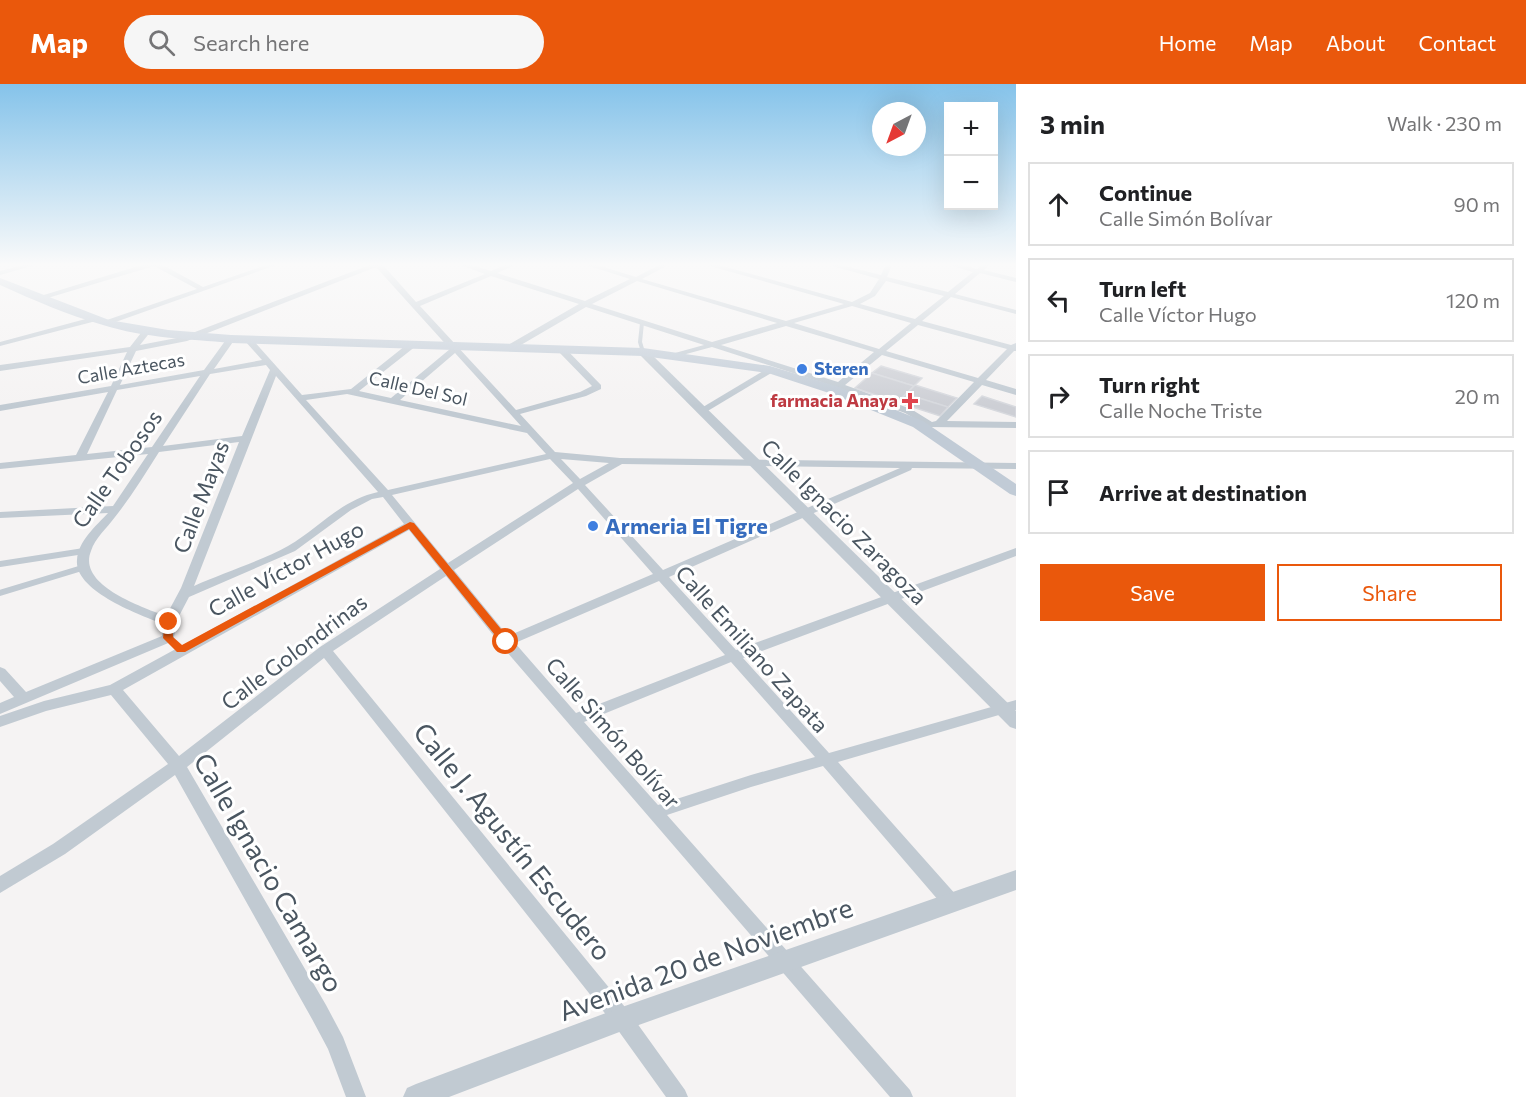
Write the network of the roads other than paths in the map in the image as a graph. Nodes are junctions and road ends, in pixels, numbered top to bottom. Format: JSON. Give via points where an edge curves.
{"nodes":[{"id":1,"x":73,"y":311,"type":"edge"},
{"id":2,"x":139,"y":311,"type":"edge"},
{"id":3,"x":256,"y":311,"type":"edge"},
{"id":4,"x":422,"y":311,"type":"edge"},
{"id":5,"x":572,"y":311,"type":"edge"},
{"id":6,"x":607,"y":311,"type":"edge"},
{"id":7,"x":747,"y":311,"type":"edge"},
{"id":8,"x":825,"y":311,"type":"edge"},
{"id":9,"x":880,"y":311,"type":"edge"},
{"id":10,"x":929,"y":311,"type":"edge"},
{"id":11,"x":93,"y":319,"type":"junction"},
{"id":12,"x":917,"y":321,"type":"junction"},
{"id":13,"x":107,"y":322,"type":"junction"},
{"id":14,"x":784,"y":322,"type":"junction"},
{"id":15,"x":642,"y":323,"type":"junction"},
{"id":16,"x":147,"y":331,"type":"junction"},
{"id":17,"x":192,"y":336,"type":"junction"},
{"id":18,"x":231,"y":339,"type":"junction"},
{"id":19,"x":248,"y":340,"type":"junction"},
{"id":20,"x":0,"y":344,"type":"edge"},
{"id":21,"x":413,"y":344,"type":"junction"},
{"id":22,"x":713,"y":345,"type":"junction"},
{"id":23,"x":454,"y":347,"type":"junction"},
{"id":24,"x":511,"y":347,"type":"junction"},
{"id":25,"x":1015,"y":347,"type":"edge"},
{"id":26,"x":560,"y":348,"type":"junction"},
{"id":27,"x":133,"y":349,"type":"junction"},
{"id":28,"x":643,"y":352,"type":"junction"},
{"id":29,"x":881,"y":352,"type":"junction"},
{"id":30,"x":678,"y":355,"type":"junction"},
{"id":31,"x":271,"y":366,"type":"junction"},
{"id":32,"x":0,"y":368,"type":"edge"},
{"id":33,"x":770,"y":370,"type":"junction"},
{"id":34,"x":205,"y":372,"type":"junction"},
{"id":35,"x":980,"y":382,"type":"junction"},
{"id":36,"x":116,"y":388,"type":"junction"},
{"id":37,"x":837,"y":388,"type":"junction"},
{"id":38,"x":353,"y":392,"type":"junction"},
{"id":39,"x":1016,"y":392,"type":"edge"},
{"id":40,"x":300,"y":398,"type":"junction"},
{"id":41,"x":393,"y":401,"type":"junction"},
{"id":42,"x":0,"y":408,"type":"edge"},
{"id":43,"x":703,"y":410,"type":"junction"},
{"id":44,"x":513,"y":413,"type":"junction"},
{"id":45,"x":929,"y":424,"type":"junction"},
{"id":46,"x":1016,"y":425,"type":"edge"},
{"id":47,"x":529,"y":431,"type":"junction"},
{"id":48,"x":244,"y":438,"type":"junction"},
{"id":49,"x":155,"y":450,"type":"junction"},
{"id":50,"x":553,"y":455,"type":"junction"},
{"id":51,"x":80,"y":458,"type":"junction"},
{"id":52,"x":620,"y":461,"type":"junction"},
{"id":53,"x":752,"y":461,"type":"junction"},
{"id":54,"x":1016,"y":465,"type":"edge"},
{"id":55,"x":0,"y":466,"type":"edge"},
{"id":56,"x":910,"y":466,"type":"junction"},
{"id":57,"x":579,"y":484,"type":"junction"},
{"id":58,"x":1016,"y":491,"type":"edge"},
{"id":59,"x":384,"y":492,"type":"junction"},
{"id":60,"x":116,"y":509,"type":"junction"},
{"id":61,"x":0,"y":514,"type":"edge"},
{"id":62,"x":805,"y":514,"type":"junction"},
{"id":63,"x":410,"y":525,"type":"junction"},
{"id":64,"x":84,"y":551,"type":"junction"},
{"id":65,"x":1016,"y":552,"type":"edge"},
{"id":66,"x":0,"y":564,"type":"edge"},
{"id":67,"x":82,"y":568,"type":"junction"},
{"id":68,"x":446,"y":569,"type":"junction"},
{"id":69,"x":659,"y":575,"type":"junction"},
{"id":70,"x":0,"y":593,"type":"edge"},
{"id":71,"x":185,"y":594,"type":"junction"},
{"id":72,"x":891,"y":598,"type":"junction"},
{"id":73,"x":169,"y":622,"type":"junction"},
{"id":74,"x":168,"y":638,"type":"junction"},
{"id":75,"x":506,"y":642,"type":"junction"},
{"id":76,"x":181,"y":650,"type":"junction"},
{"id":77,"x":325,"y":650,"type":"junction"},
{"id":78,"x":732,"y":657,"type":"junction"},
{"id":79,"x":0,"y":672,"type":"edge"},
{"id":80,"x":114,"y":688,"type":"junction"},
{"id":81,"x":24,"y":706,"type":"junction"},
{"id":82,"x":1010,"y":707,"type":"edge"},
{"id":83,"x":0,"y":710,"type":"edge"},
{"id":84,"x":574,"y":720,"type":"junction"},
{"id":85,"x":0,"y":722,"type":"edge"},
{"id":86,"x":1016,"y":722,"type":"edge"},
{"id":87,"x":826,"y":759,"type":"junction"},
{"id":88,"x":177,"y":764,"type":"junction"},
{"id":89,"x":654,"y":813,"type":"junction"},
{"id":90,"x":1016,"y":880,"type":"edge"},
{"id":91,"x":0,"y":885,"type":"edge"},
{"id":92,"x":951,"y":902,"type":"junction"},
{"id":93,"x":785,"y":961,"type":"junction"},
{"id":94,"x":622,"y":1019,"type":"junction"},
{"id":95,"x":356,"y":1097,"type":"edge"},
{"id":96,"x":416,"y":1097,"type":"edge"},
{"id":97,"x":678,"y":1097,"type":"edge"},
{"id":98,"x":903,"y":1097,"type":"edge"}],
"edges":[{"from":1,"to":11,"type":"main road"},
{"from":2,"to":13,"type":"street"},
{"from":3,"to":17,"type":"street"},
{"from":4,"to":23,"type":"street","name":"Calle Emiliano Zapata"},
{"from":5,"to":24,"type":"street"},
{"from":6,"to":15,"type":"street"},
{"from":7,"to":14,"type":"street"},
{"from":8,"to":14,"type":"street"},
{"from":9,"to":12,"type":"street"},
{"from":10,"to":12,"type":"street"},
{"from":11,"to":13,"type":"main road"},
{"from":11,"to":20,"type":"street"},
{"from":12,"to":25,"type":"street"},
{"from":12,"to":29,"type":"street"},
{"from":13,"to":16,"type":"main road"},
{"from":14,"to":22,"type":"street"},
{"from":14,"to":29,"type":"street"},
{"from":15,"to":22,"type":"street"},
{"from":15,"to":28,"type":"lane"},
{"from":16,"to":17,"type":"main road"},
{"from":16,"to":27,"type":"street"},
{"from":17,"to":18,"type":"main road"},
{"from":17,"to":27,"type":"street"},
{"from":18,"to":19,"type":"main road"},
{"from":18,"to":34,"type":"street","name":"Calle Tobosos"},
{"from":19,"to":21,"type":"main road"},
{"from":19,"to":31,"type":"street","name":"Calle Simón Bolívar"},
{"from":21,"to":23,"type":"main road"},
{"from":21,"to":38,"type":"street"},
{"from":22,"to":30,"type":"street"},
{"from":22,"to":37,"type":"street"},
{"from":23,"to":24,"type":"main road"},
{"from":23,"to":41,"type":"street"},
{"from":23,"to":44,"type":"street","name":"Calle Emiliano Zapata"},
{"from":24,"to":26,"type":"main road"},
{"from":25,"to":35,"type":"street"},
{"from":26,"to":28,"type":"main road"},
{"from":26,"to":44,"type":"street","via":[[597,388]]},
{"from":27,"to":32,"type":"street"},
{"from":27,"to":36,"type":"street"},
{"from":28,"to":30,"type":"main road"},
{"from":28,"to":43,"type":"street","name":"Calle Ignacio Zaragoza"},
{"from":29,"to":35,"type":"street"},
{"from":29,"to":37,"type":"street"},
{"from":30,"to":33,"type":"main road"},
{"from":31,"to":34,"type":"street","name":"Calle Aztecas"},
{"from":31,"to":40,"type":"street","name":"Calle Simón Bolívar"},
{"from":31,"to":48,"type":"street","name":"Calle Mayas"},
{"from":33,"to":37,"type":"main road"},
{"from":33,"to":43,"type":"street"},
{"from":34,"to":36,"type":"street","name":"Calle Aztecas"},
{"from":34,"to":49,"type":"street","name":"Calle Tobosos"},
{"from":35,"to":39,"type":"street"},
{"from":35,"to":45,"type":"street"},
{"from":36,"to":42,"type":"street","name":"Calle Aztecas"},
{"from":36,"to":51,"type":"street"},
{"from":37,"to":45,"type":"main road"},
{"from":38,"to":40,"type":"street","name":"Calle Del Sol"},
{"from":38,"to":41,"type":"street","name":"Calle Del Sol"},
{"from":40,"to":59,"type":"street","name":"Calle Simón Bolívar"},
{"from":41,"to":47,"type":"street","name":"Calle Del Sol"},
{"from":43,"to":53,"type":"street","name":"Calle Ignacio Zaragoza"},
{"from":44,"to":47,"type":"street","name":"Calle Emiliano Zapata"},
{"from":45,"to":46,"type":"street"},
{"from":45,"to":58,"type":"main road"},
{"from":47,"to":50,"type":"street","name":"Calle Emiliano Zapata"},
{"from":48,"to":49,"type":"street"},
{"from":48,"to":71,"type":"street","name":"Calle Mayas"},
{"from":49,"to":51,"type":"street"},
{"from":49,"to":60,"type":"street","name":"Calle Tobosos"},
{"from":50,"to":52,"type":"street"},
{"from":50,"to":57,"type":"street","name":"Calle Emiliano Zapata"},
{"from":50,"to":59,"type":"street"},
{"from":51,"to":55,"type":"street"},
{"from":52,"to":53,"type":"street"},
{"from":52,"to":57,"type":"street","name":"Calle Golondrinas"},
{"from":53,"to":56,"type":"street"},
{"from":53,"to":62,"type":"street","name":"Calle Ignacio Zaragoza"},
{"from":54,"to":56,"type":"street"},
{"from":56,"to":62,"type":"street"},
{"from":57,"to":68,"type":"street","name":"Calle Golondrinas"},
{"from":57,"to":69,"type":"street","name":"Calle Emiliano Zapata"},
{"from":59,"to":63,"type":"street","name":"Calle Simón Bolívar"},
{"from":59,"to":71,"type":"street","via":[[341,509],[291,549]]},
{"from":60,"to":61,"type":"street"},
{"from":60,"to":64,"type":"street","name":"Calle Tobosos"},
{"from":62,"to":69,"type":"street"},
{"from":62,"to":72,"type":"street","name":"Calle Ignacio Zaragoza"},
{"from":63,"to":68,"type":"street","name":"Calle Simón Bolívar"},
{"from":63,"to":76,"type":"street","name":"Calle Víctor Hugo"},
{"from":64,"to":66,"type":"lane"},
{"from":64,"to":67,"type":"street","name":"Calle Tobosos"},
{"from":65,"to":72,"type":"street"},
{"from":67,"to":70,"type":"lane"},
{"from":67,"to":73,"type":"street","via":[[111,597]]},
{"from":68,"to":75,"type":"street","name":"Calle Simón Bolívar"},
{"from":68,"to":77,"type":"street","name":"Calle Golondrinas"},
{"from":69,"to":75,"type":"street"},
{"from":69,"to":78,"type":"street","name":"Calle Emiliano Zapata"},
{"from":71,"to":73,"type":"street","name":"Calle Mayas"},
{"from":72,"to":78,"type":"street"},
{"from":72,"to":82,"type":"street","name":"Calle Ignacio Zaragoza"},
{"from":73,"to":74,"type":"street","name":"Calle Mayas"},
{"from":74,"to":76,"type":"street"},
{"from":74,"to":81,"type":"street"},
{"from":75,"to":84,"type":"street","name":"Calle Simón Bolívar"},
{"from":76,"to":80,"type":"street","name":"Calle Víctor Hugo"},
{"from":77,"to":88,"type":"street","name":"Calle Golondrinas"},
{"from":77,"to":94,"type":"street","name":"Calle J. Agustín Escudero"},
{"from":78,"to":84,"type":"street"},
{"from":78,"to":87,"type":"street","name":"Calle Emiliano Zapata"},
{"from":79,"to":81,"type":"street"},
{"from":80,"to":81,"type":"street","name":"Calle Víctor Hugo"},
{"from":80,"to":88,"type":"street","name":"Calle Ignacio Camargo"},
{"from":81,"to":83,"type":"street"},
{"from":81,"to":85,"type":"street"},
{"from":82,"to":86,"type":"street","name":"Calle Ignacio Zaragoza"},
{"from":82,"to":87,"type":"street"},
{"from":84,"to":89,"type":"street","name":"Calle Simón Bolívar"},
{"from":87,"to":89,"type":"street"},
{"from":87,"to":92,"type":"street","name":"Calle Emiliano Zapata"},
{"from":88,"to":91,"type":"street","name":"Calle Golondrinas","via":[[59,849]]},
{"from":88,"to":95,"type":"street","name":"Calle Ignacio Camargo","via":[[320,1012]]},
{"from":89,"to":93,"type":"street","name":"Calle Simón Bolívar"},
{"from":90,"to":92,"type":"street","name":"Avenida 20 de Noviembre"},
{"from":92,"to":93,"type":"street","name":"Avenida 20 de Noviembre"},
{"from":93,"to":94,"type":"street","name":"Avenida 20 de Noviembre"},
{"from":93,"to":98,"type":"street","name":"Calle Simón Bolívar"},
{"from":94,"to":96,"type":"street","name":"Avenida 20 de Noviembre"},
{"from":94,"to":97,"type":"street","name":"Calle J. Agustín Escudero"}]}
